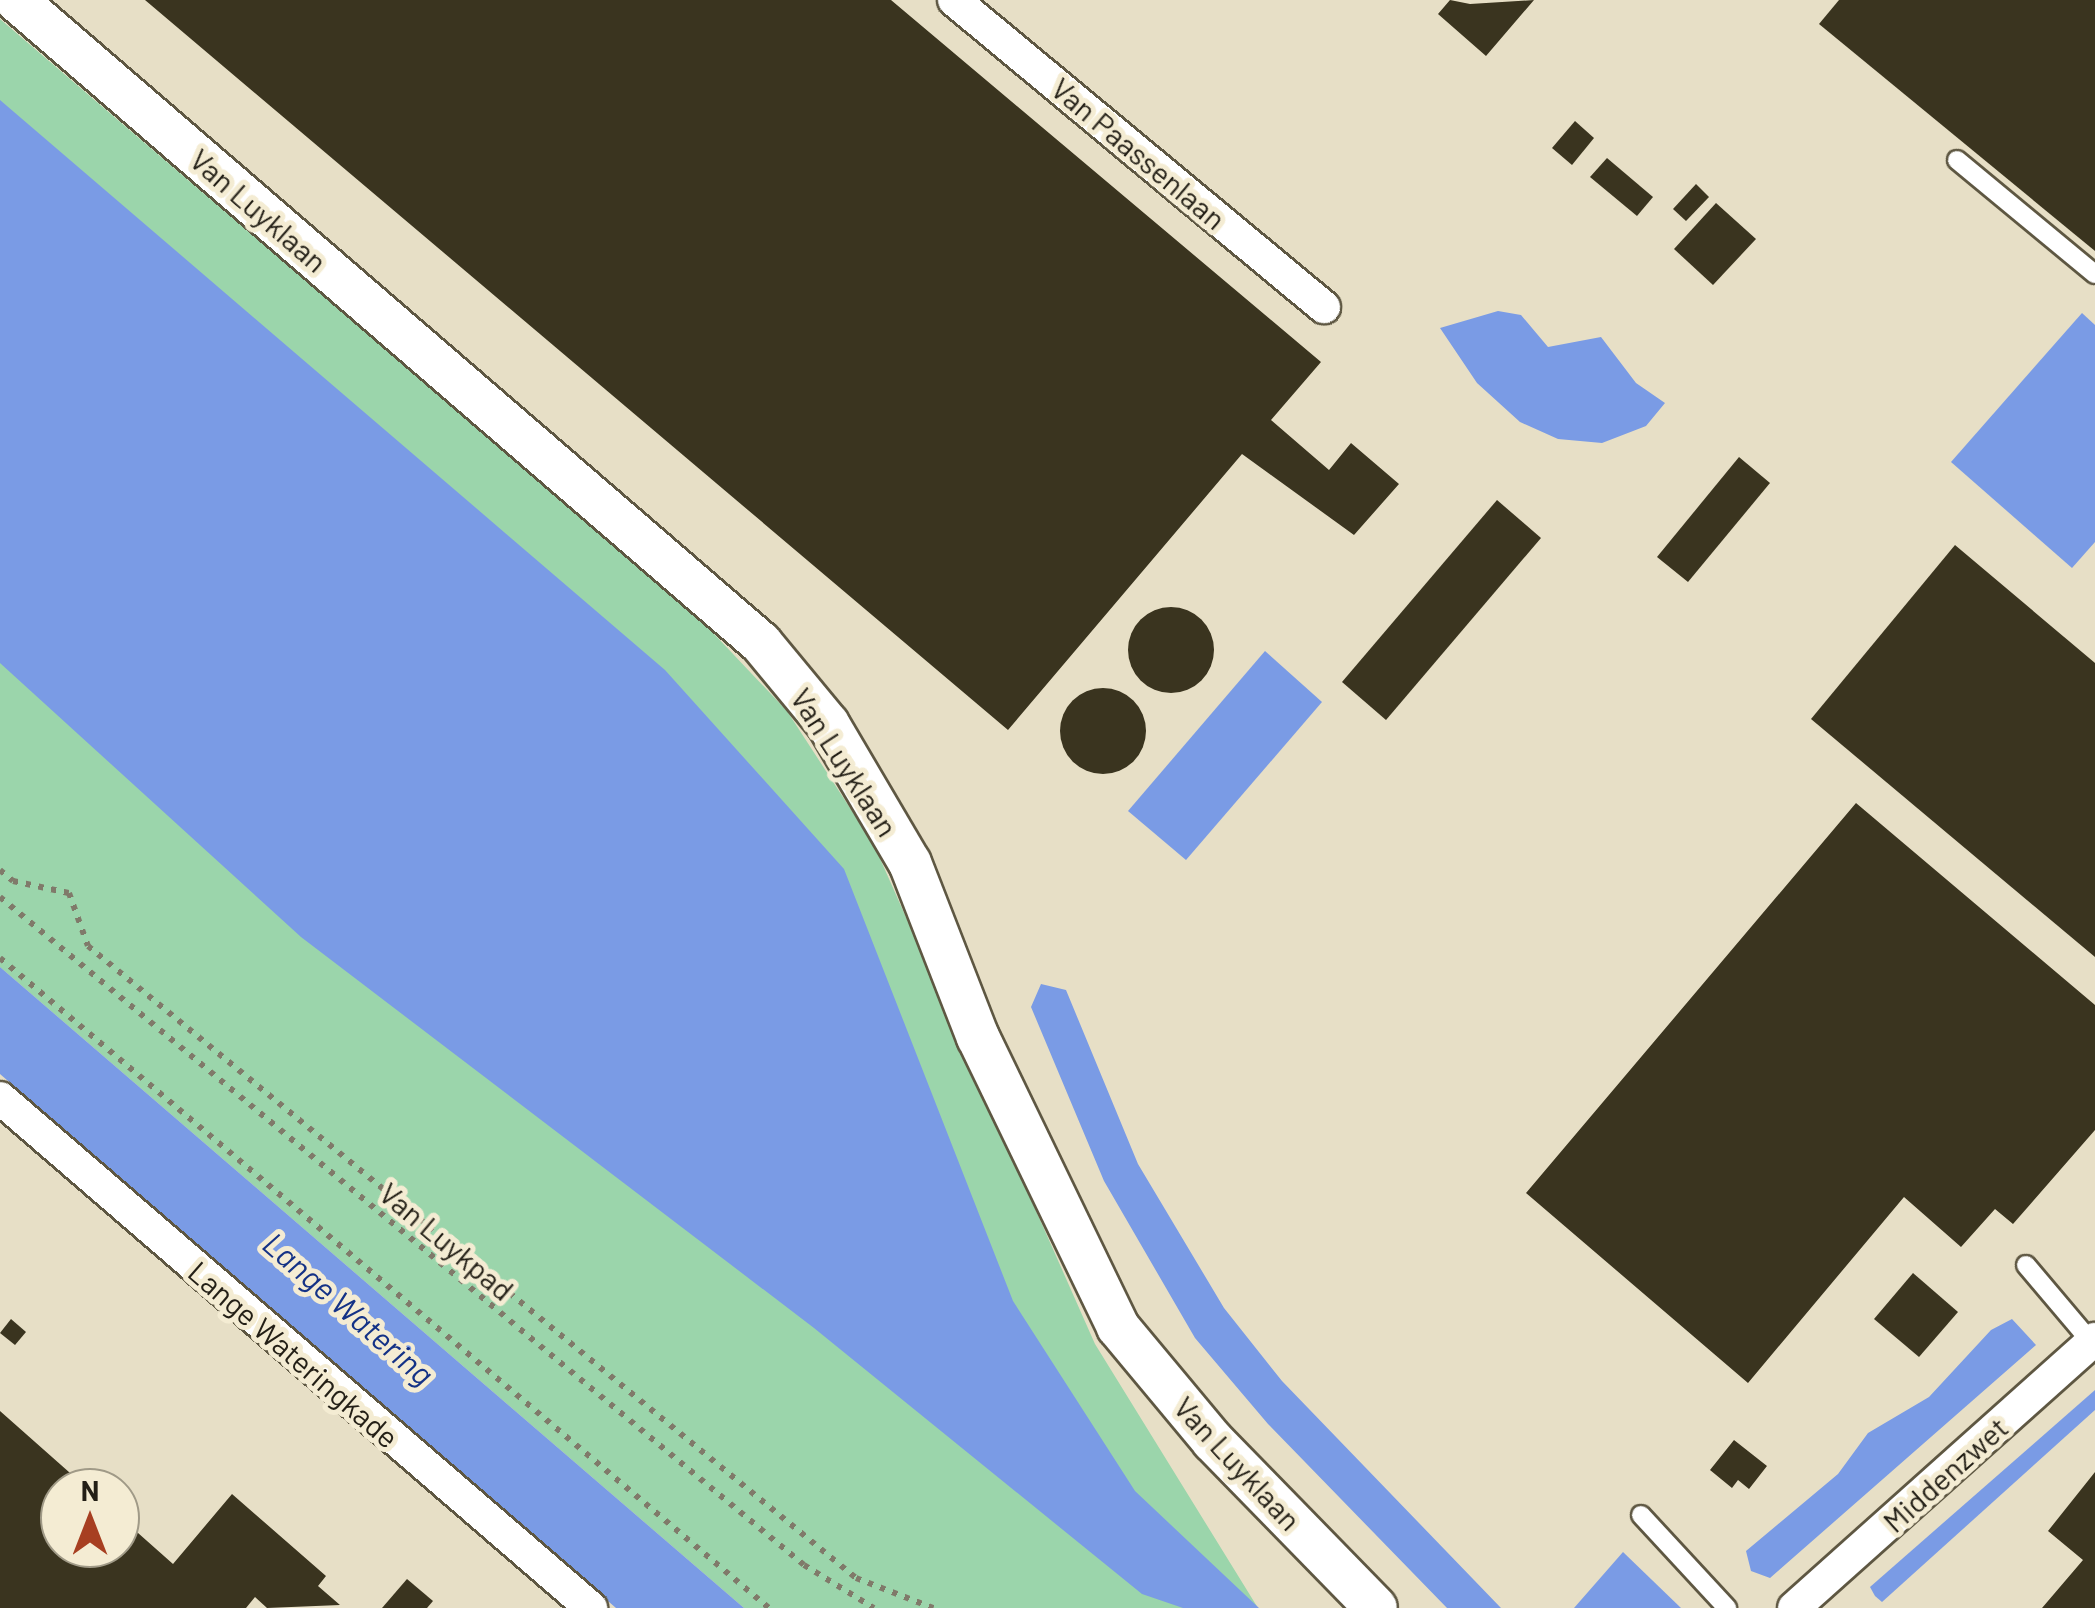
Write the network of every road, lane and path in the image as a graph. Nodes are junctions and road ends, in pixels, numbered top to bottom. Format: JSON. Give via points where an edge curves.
{"nodes":[{"id":1,"x":16,"y":0,"type":"edge"},
{"id":2,"x":954,"y":0,"type":"edge"},
{"id":3,"x":1957,"y":160,"type":"dead end"},
{"id":4,"x":2095,"y":274,"type":"edge"},
{"id":5,"x":1324,"y":307,"type":"dead end"},
{"id":6,"x":0,"y":870,"type":"edge"},
{"id":7,"x":0,"y":896,"type":"edge"},
{"id":8,"x":0,"y":958,"type":"edge"},
{"id":9,"x":0,"y":1098,"type":"edge"},
{"id":10,"x":2026,"y":1265,"type":"dead end"},
{"id":11,"x":2093,"y":1341,"type":"edge"},
{"id":12,"x":1640,"y":1515,"type":"dead end"},
{"id":13,"x":591,"y":1608,"type":"edge"},
{"id":14,"x":769,"y":1608,"type":"edge"},
{"id":15,"x":874,"y":1608,"type":"edge"},
{"id":16,"x":933,"y":1608,"type":"edge"},
{"id":17,"x":1376,"y":1608,"type":"edge"},
{"id":18,"x":1727,"y":1608,"type":"edge"},
{"id":19,"x":1794,"y":1608,"type":"edge"}],
"edges":[{"from":1,"to":17,"type":"street","name":"Van Luyklaan","via":[[761,643],[828,724],[910,862],[978,1037],[1118,1327],[1213,1441]]},
{"from":2,"to":5,"type":"street","name":"Van Paassenlaan"},
{"from":3,"to":4,"type":"lane"},
{"from":6,"to":16,"type":"path","via":[[13,881],[69,893],[88,946],[572,1351],[856,1578]]},
{"from":7,"to":15,"type":"path","name":"Van Luykpad","via":[[804,1565]]},
{"from":8,"to":14,"type":"path"},
{"from":9,"to":13,"type":"street","name":"Lange Wateringkade"},
{"from":10,"to":11,"type":"lane"},
{"from":11,"to":19,"type":"street","name":"Middenzwet"},
{"from":12,"to":18,"type":"lane"}]}
